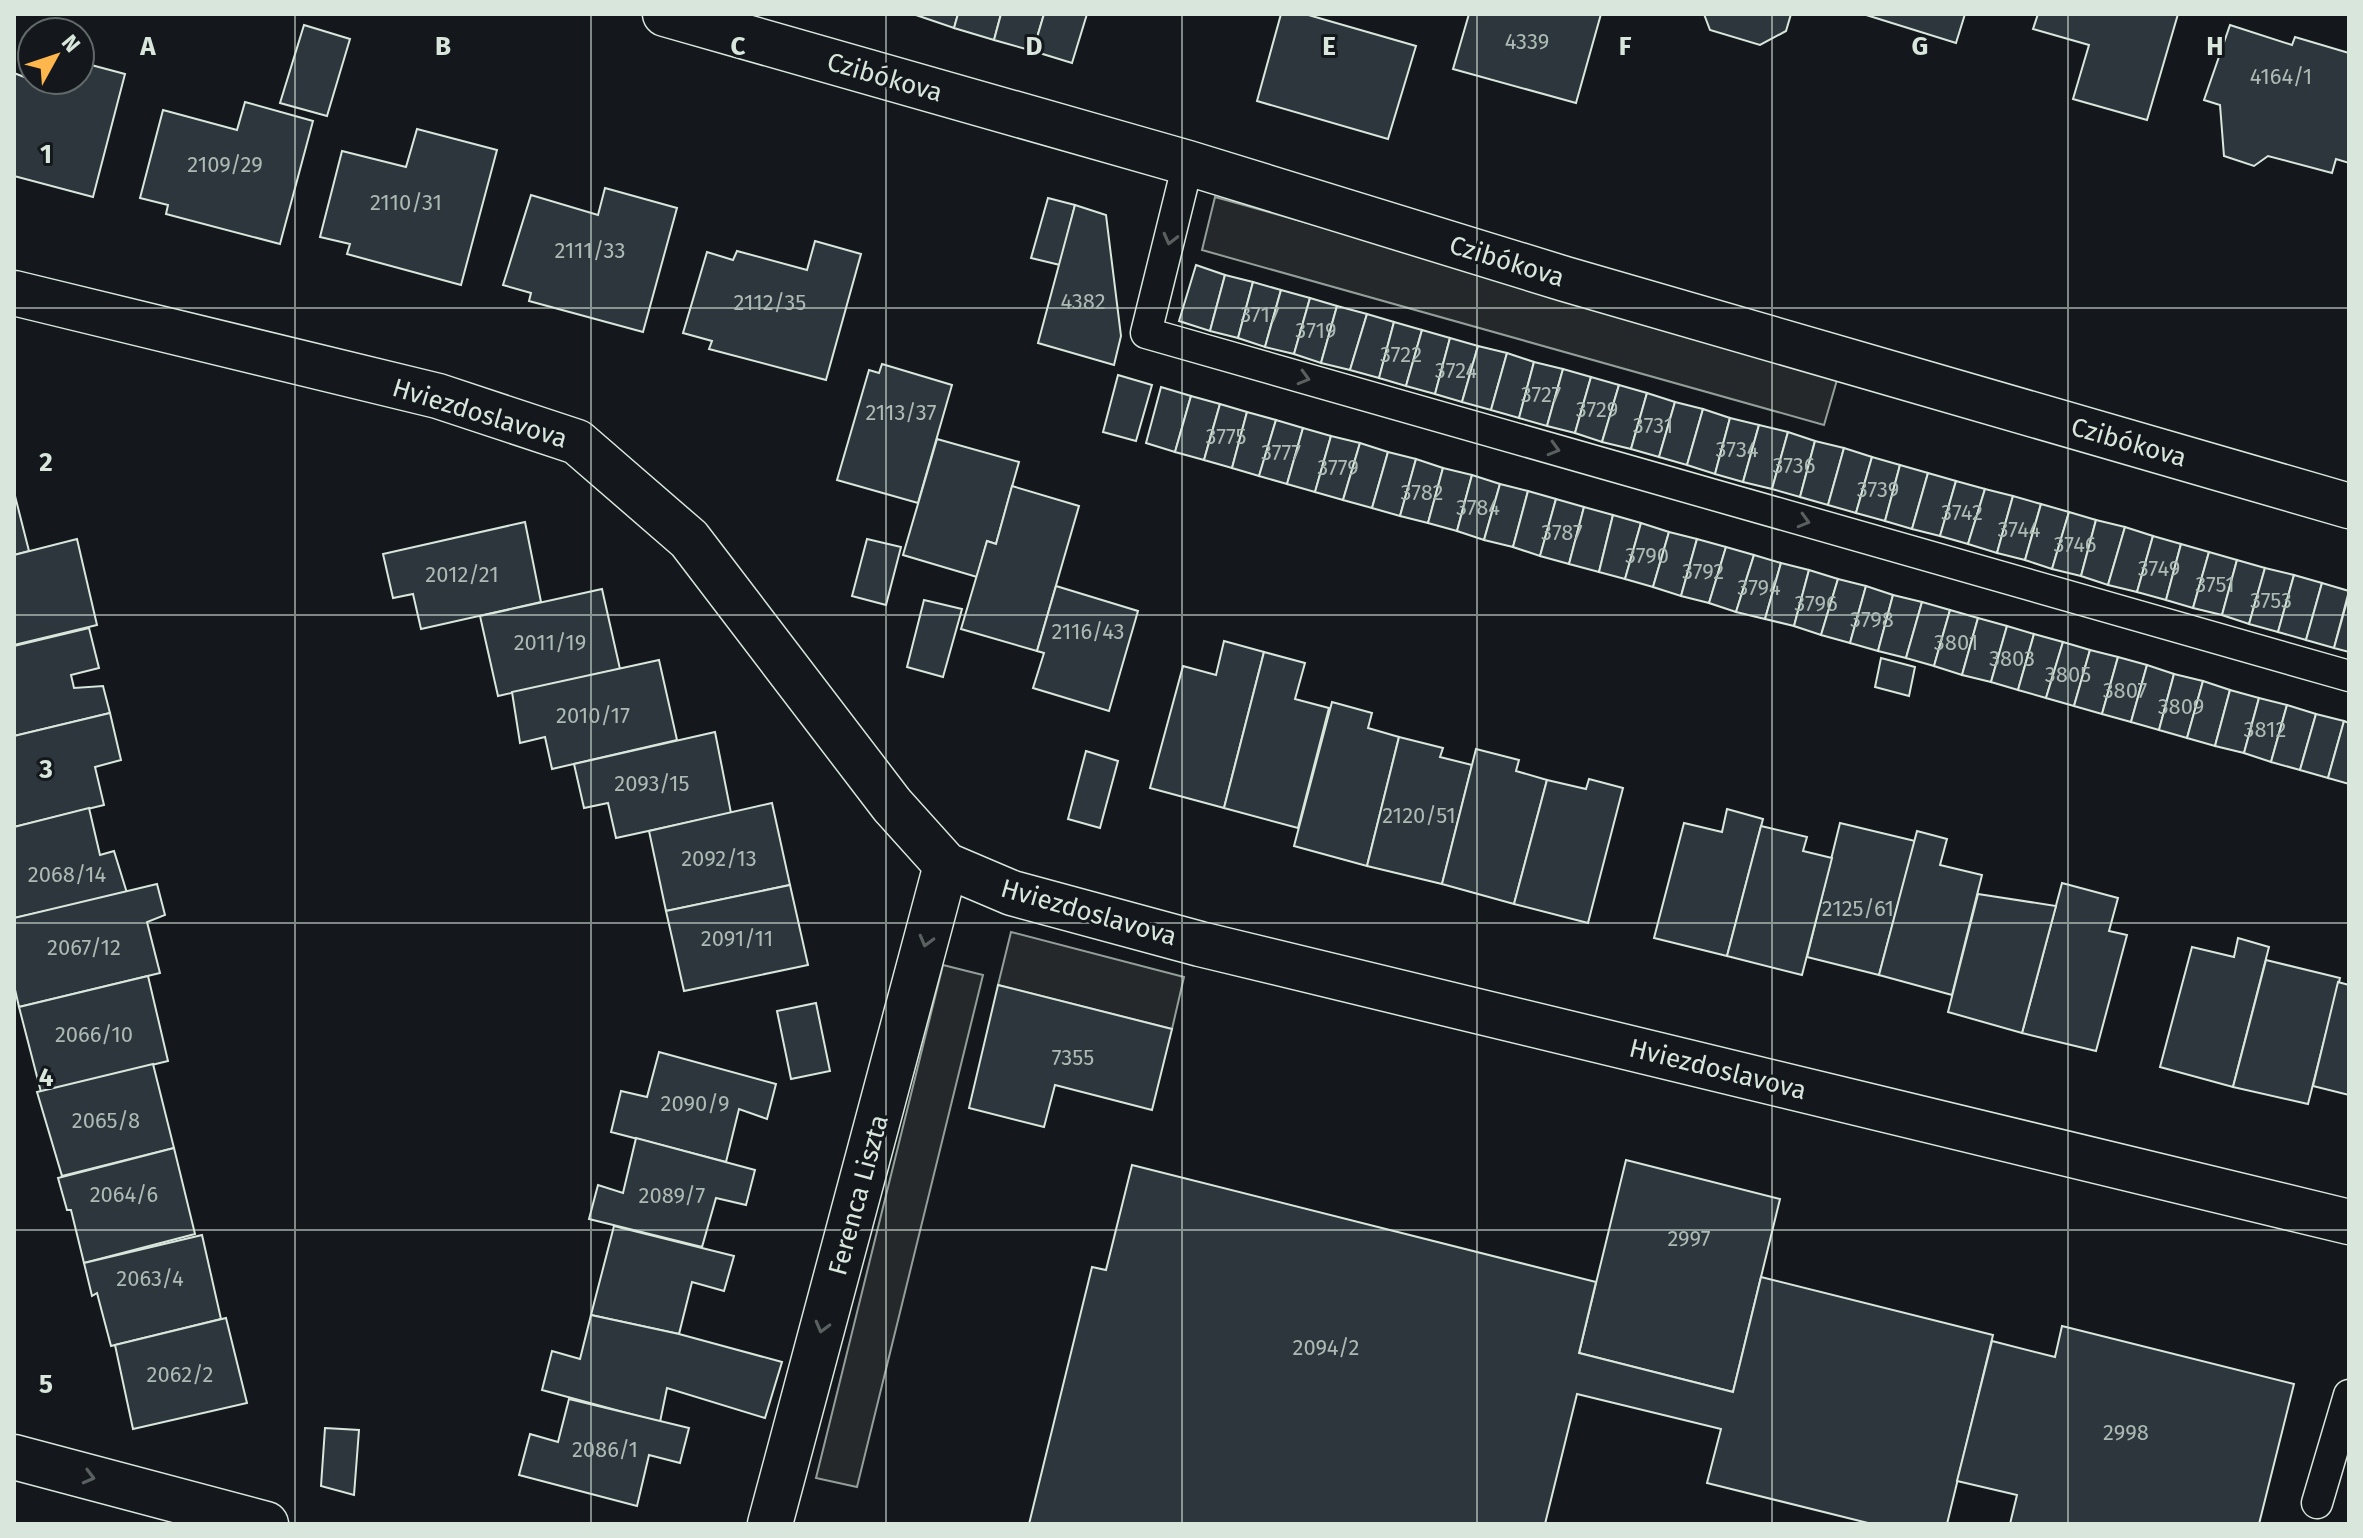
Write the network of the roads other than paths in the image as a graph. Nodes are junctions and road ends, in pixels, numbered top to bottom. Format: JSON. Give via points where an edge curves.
{"nodes":[{"id":1,"x":665,"y":14,"type":"edge"},
{"id":2,"x":1188,"y":163,"type":"junction"},
{"id":3,"x":14,"y":293,"type":"edge"},
{"id":4,"x":2349,"y":506,"type":"edge"},
{"id":5,"x":2349,"y":676,"type":"edge"},
{"id":6,"x":946,"y":865,"type":"junction"},
{"id":7,"x":2349,"y":1222,"type":"edge"},
{"id":8,"x":2349,"y":1395,"type":"edge"},
{"id":9,"x":14,"y":1457,"type":"edge"},
{"id":10,"x":2317,"y":1503,"type":"dead end"},
{"id":11,"x":266,"y":1524,"type":"edge"},
{"id":12,"x":770,"y":1524,"type":"edge"}],
"edges":[{"from":1,"to":2,"type":"street","name":"Czibókova"},
{"from":2,"to":4,"type":"street","name":"Czibókova","via":[[1565,279]]},
{"from":2,"to":5,"type":"lane","one_way":true,"via":[[1146,333]]},
{"from":3,"to":6,"type":"street","name":"Hviezdoslavova","via":[[438,396],[577,442],[689,539],[892,805]]},
{"from":6,"to":7,"type":"street","name":"Hviezdoslavova","via":[[1012,893],[1200,944]]},
{"from":6,"to":12,"type":"street","name":"Ferenca Liszta","one_way":true},
{"from":8,"to":10,"type":"lane"},
{"from":9,"to":11,"type":"street","one_way":true}]}
